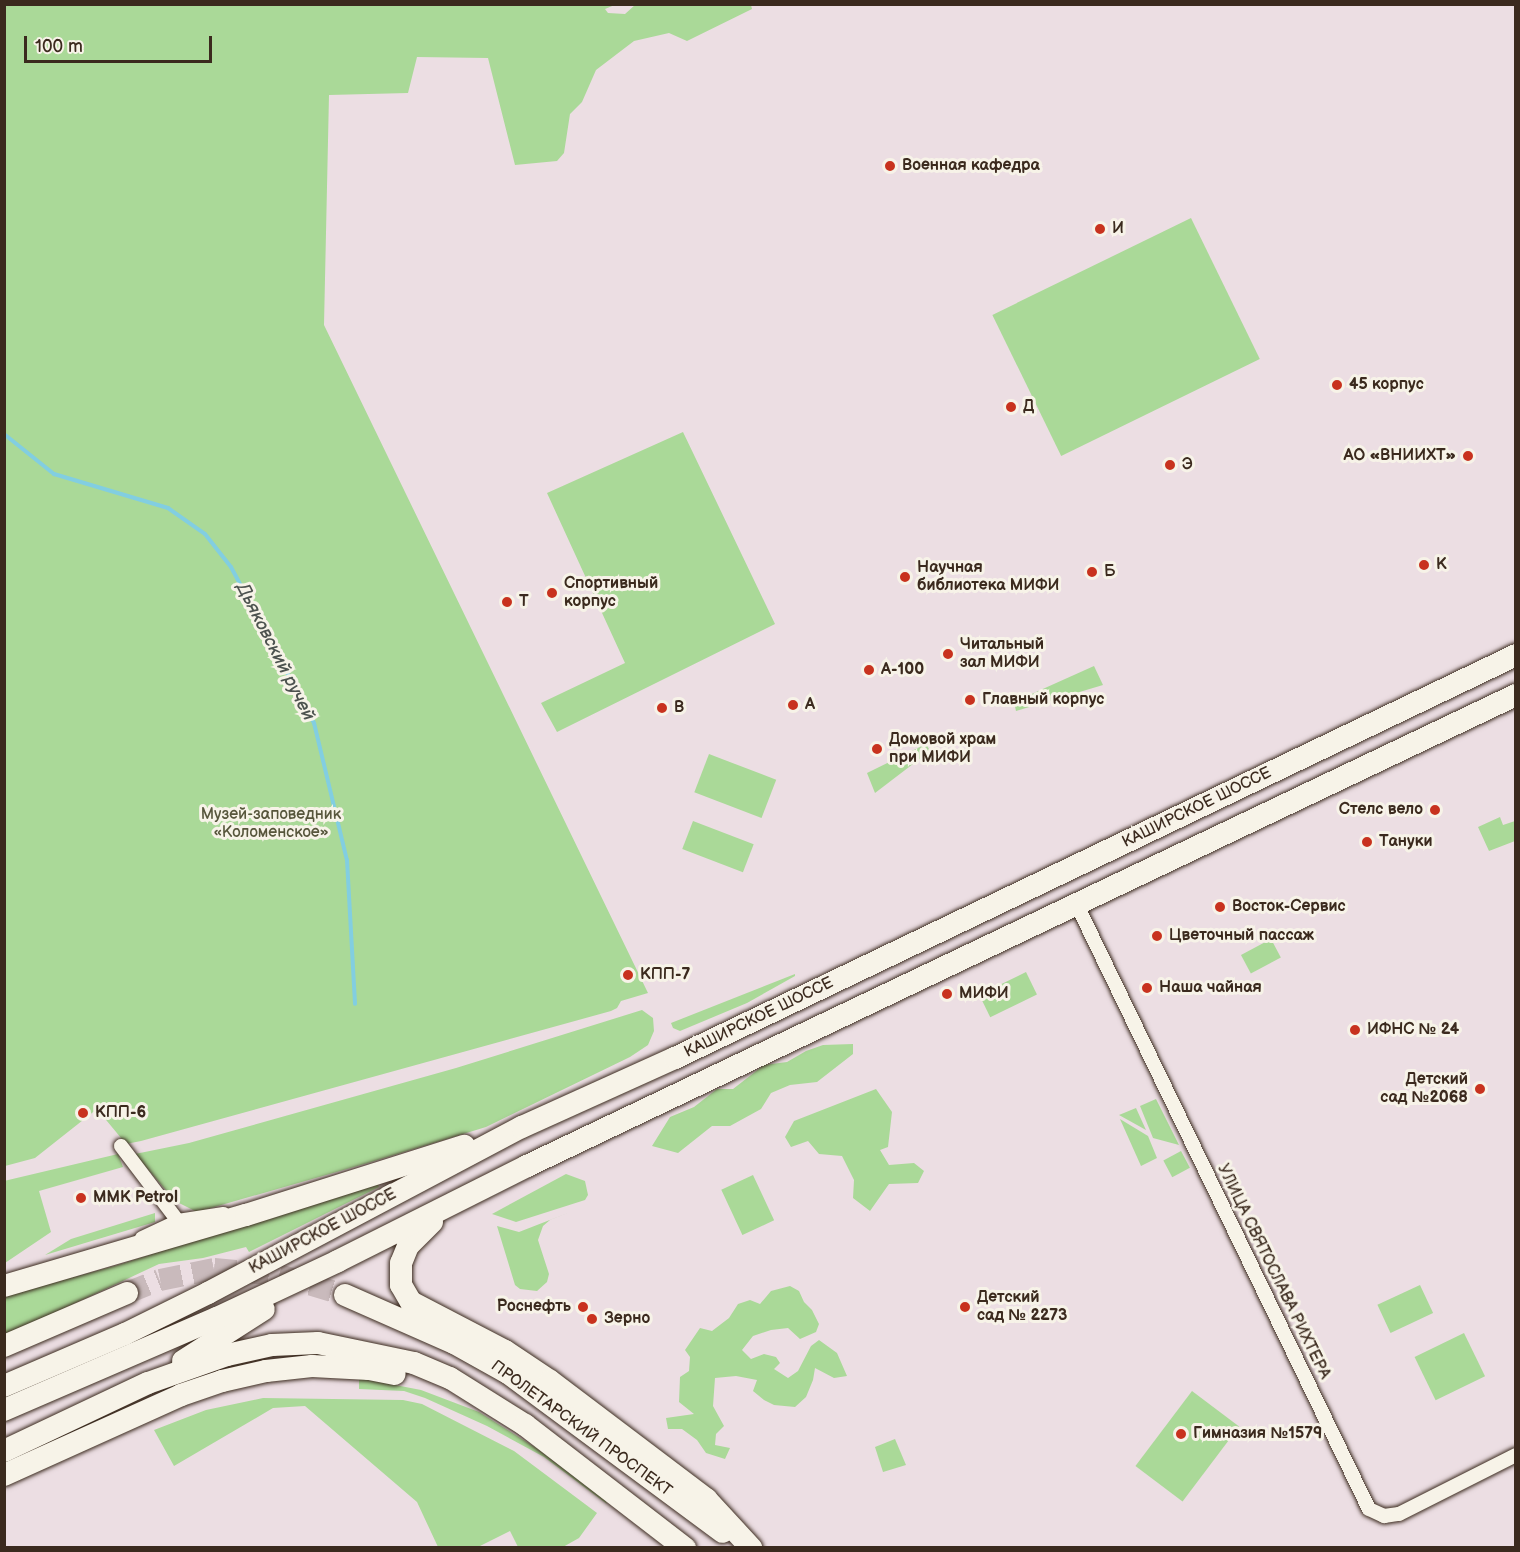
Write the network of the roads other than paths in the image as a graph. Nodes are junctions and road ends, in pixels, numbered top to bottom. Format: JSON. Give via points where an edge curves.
{"nodes":[{"id":1,"x":1515,"y":655,"type":"edge"},
{"id":2,"x":1515,"y":695,"type":"edge"},
{"id":3,"x":1076,"y":903,"type":"junction"},
{"id":4,"x":522,"y":1127,"type":"junction"},
{"id":5,"x":121,"y":1146,"type":"dead end"},
{"id":6,"x":459,"y":1200,"type":"junction"},
{"id":7,"x":246,"y":1215,"type":"junction"},
{"id":8,"x":178,"y":1221,"type":"junction"},
{"id":9,"x":124,"y":1252,"type":"junction"},
{"id":10,"x":338,"y":1261,"type":"junction"},
{"id":11,"x":4,"y":1286,"type":"edge"},
{"id":12,"x":127,"y":1293,"type":"tunnel mouth"},
{"id":13,"x":345,"y":1295,"type":"tunnel mouth"},
{"id":14,"x":4,"y":1346,"type":"edge"},
{"id":15,"x":148,"y":1383,"type":"junction"},
{"id":16,"x":4,"y":1386,"type":"edge"},
{"id":17,"x":491,"y":1403,"type":"junction"},
{"id":18,"x":4,"y":1410,"type":"edge"},
{"id":19,"x":4,"y":1451,"type":"edge"},
{"id":20,"x":1515,"y":1455,"type":"edge"},
{"id":21,"x":4,"y":1475,"type":"edge"},
{"id":22,"x":685,"y":1548,"type":"edge"},
{"id":23,"x":743,"y":1548,"type":"edge"},
{"id":24,"x":751,"y":1548,"type":"edge"}],
"edges":[{"from":1,"to":4,"type":"main road","name":"КАШИРСКОЕ ШОССЕ","via":[[683,1054]]},
{"from":2,"to":3,"type":"main road","name":"КАШИРСКОЕ ШОССЕ"},
{"from":3,"to":6,"type":"main road","name":"КАШИРСКОЕ ШОССЕ"},
{"from":3,"to":20,"type":"street","name":"УЛИЦА СВЯТОСЛАВА РИХТЕРА","via":[[1369,1509],[1384,1516],[1399,1515]]},
{"from":4,"to":7,"type":"main road"},
{"from":4,"to":16,"type":"main road","name":"КАШИРСКОЕ ШОССЕ","via":[[208,1293]]},
{"from":5,"to":8,"type":"street"},
{"from":6,"to":10,"type":"main road","name":"КАШИРСКОЕ ШОССЕ"},
{"from":6,"to":24,"type":"main road","via":[[408,1246],[400,1277],[404,1294],[420,1308],[505,1351],[550,1381],[706,1499]]},
{"from":7,"to":8,"type":"street","via":[[217,1213]]},
{"from":7,"to":9,"type":"main road"},
{"from":8,"to":9,"type":"street","via":[[148,1233]]},
{"from":9,"to":11,"type":"main road"},
{"from":10,"to":15,"type":"main road"},
{"from":10,"to":18,"type":"main road","name":"КАШИРСКОЕ ШОССЕ"},
{"from":12,"to":14,"type":"main road"},
{"from":13,"to":23,"type":"main road","name":"ПРОЛЕТАРСКИЙ ПРОСПЕКТ","via":[[454,1343],[508,1373]]},
{"from":15,"to":17,"type":"main road","name":"ПРОЛЕТАРСКИЙ ПРОСПЕКТ","via":[[227,1355],[272,1346],[318,1343],[414,1363],[450,1378]]},
{"from":15,"to":19,"type":"main road"},
{"from":17,"to":21,"type":"main road","via":[[434,1383],[369,1369],[312,1366],[266,1371],[181,1395]]},
{"from":17,"to":22,"type":"main road","name":"ПРОЛЕТАРСКИЙ ПРОСПЕКТ"}]}
